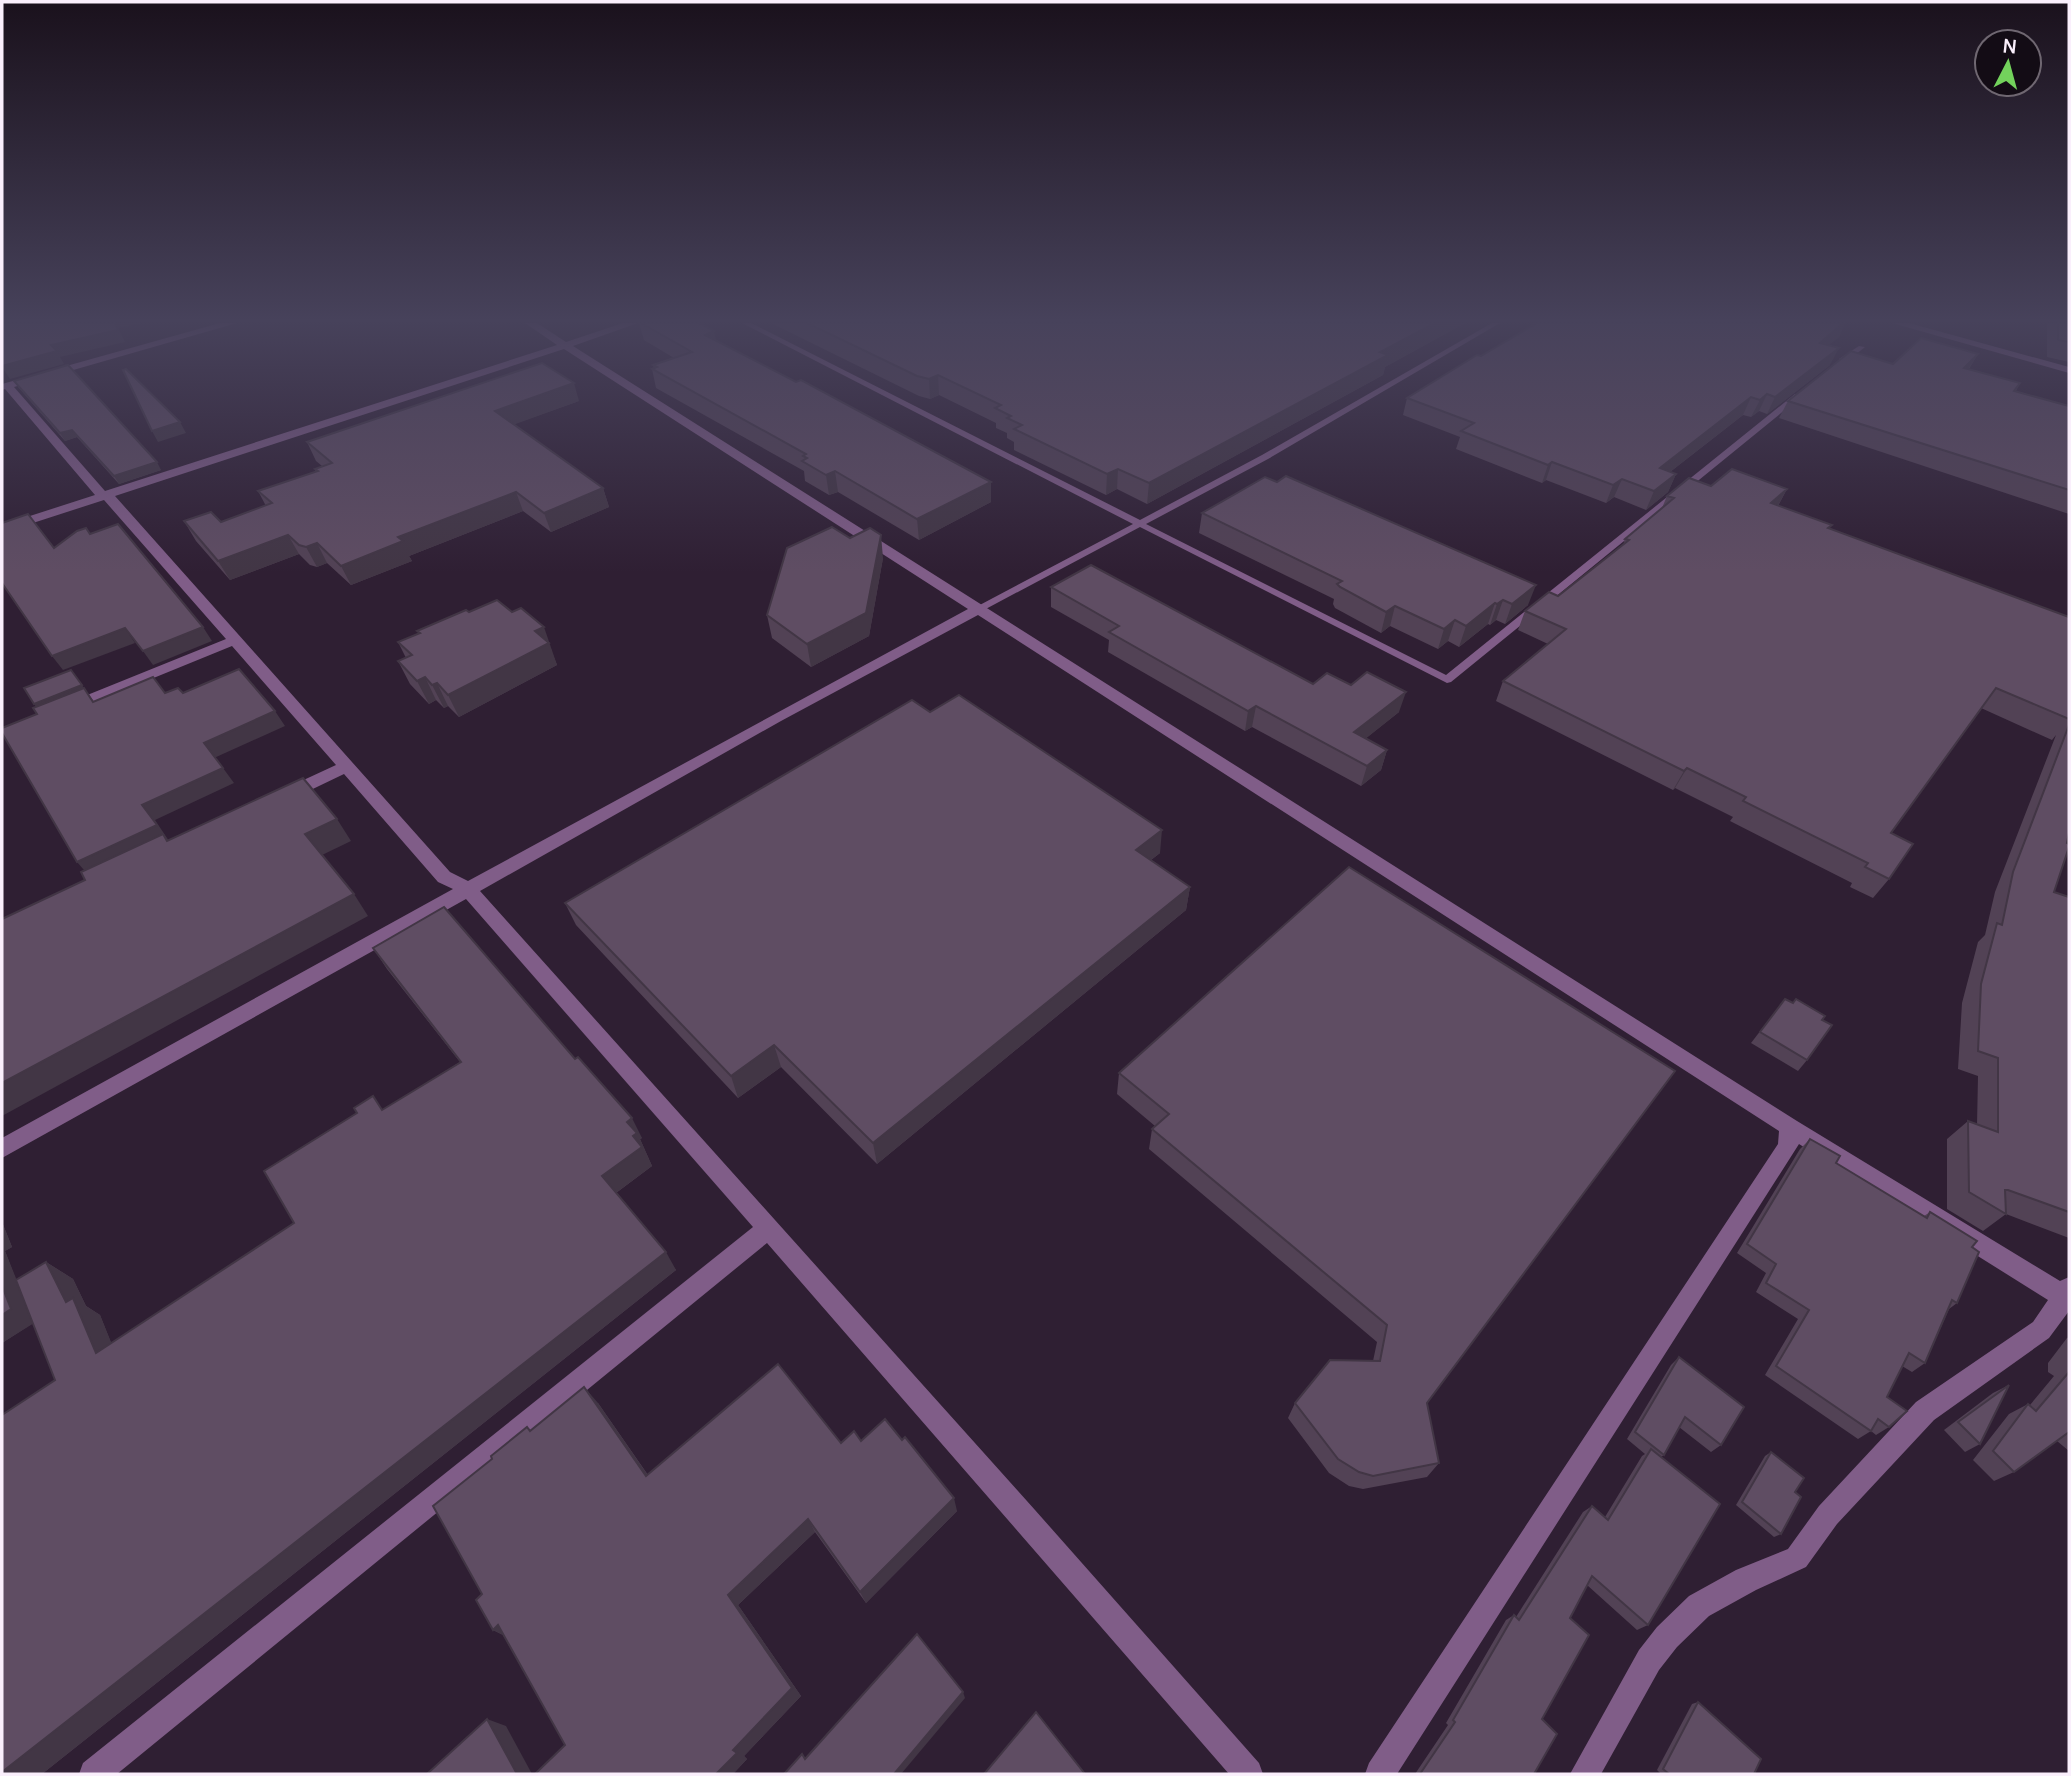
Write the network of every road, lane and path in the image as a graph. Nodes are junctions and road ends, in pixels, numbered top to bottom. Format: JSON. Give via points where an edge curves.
{"nodes":[{"id":1,"x":22,"y":406,"type":"edge"},
{"id":2,"x":378,"y":406,"type":"edge"},
{"id":3,"x":660,"y":406,"type":"edge"},
{"id":4,"x":907,"y":406,"type":"edge"},
{"id":5,"x":1354,"y":406,"type":"edge"},
{"id":6,"x":1787,"y":406,"type":"edge"},
{"id":7,"x":105,"y":495,"type":"junction"},
{"id":8,"x":1139,"y":525,"type":"junction"},
{"id":9,"x":2,"y":529,"type":"edge"},
{"id":10,"x":979,"y":609,"type":"junction"},
{"id":11,"x":235,"y":640,"type":"junction"},
{"id":12,"x":51,"y":714,"type":"edge"},
{"id":13,"x":349,"y":766,"type":"junction"},
{"id":14,"x":274,"y":801,"type":"edge"},
{"id":15,"x":468,"y":889,"type":"junction"},
{"id":16,"x":1790,"y":1127,"type":"junction"},
{"id":17,"x":2,"y":1149,"type":"edge"},
{"id":18,"x":769,"y":1228,"type":"junction"},
{"id":19,"x":2067,"y":1295,"type":"edge"},
{"id":20,"x":94,"y":1774,"type":"edge"},
{"id":21,"x":1248,"y":1774,"type":"edge"},
{"id":22,"x":1380,"y":1774,"type":"edge"},
{"id":23,"x":1585,"y":1774,"type":"edge"}],
"edges":[{"from":1,"to":7,"type":"street"},
{"from":2,"to":7,"type":"street"},
{"from":3,"to":10,"type":"street"},
{"from":4,"to":8,"type":"lane"},
{"from":5,"to":8,"type":"lane"},
{"from":6,"to":8,"type":"lane","via":[[1447,680]]},
{"from":7,"to":9,"type":"street"},
{"from":7,"to":11,"type":"street"},
{"from":8,"to":10,"type":"lane"},
{"from":10,"to":15,"type":"street"},
{"from":10,"to":16,"type":"street"},
{"from":11,"to":12,"type":"street"},
{"from":11,"to":13,"type":"street"},
{"from":13,"to":14,"type":"street"},
{"from":13,"to":15,"type":"street","via":[[444,877]]},
{"from":15,"to":17,"type":"street"},
{"from":15,"to":18,"type":"street"},
{"from":16,"to":19,"type":"street"},
{"from":16,"to":22,"type":"street","via":[[1788,1146]]},
{"from":18,"to":20,"type":"street"},
{"from":18,"to":21,"type":"street"},
{"from":19,"to":23,"type":"street","via":[[2041,1330],[1925,1412],[1828,1515],[1797,1558],[1699,1606],[1667,1637],[1649,1660]]}]}
